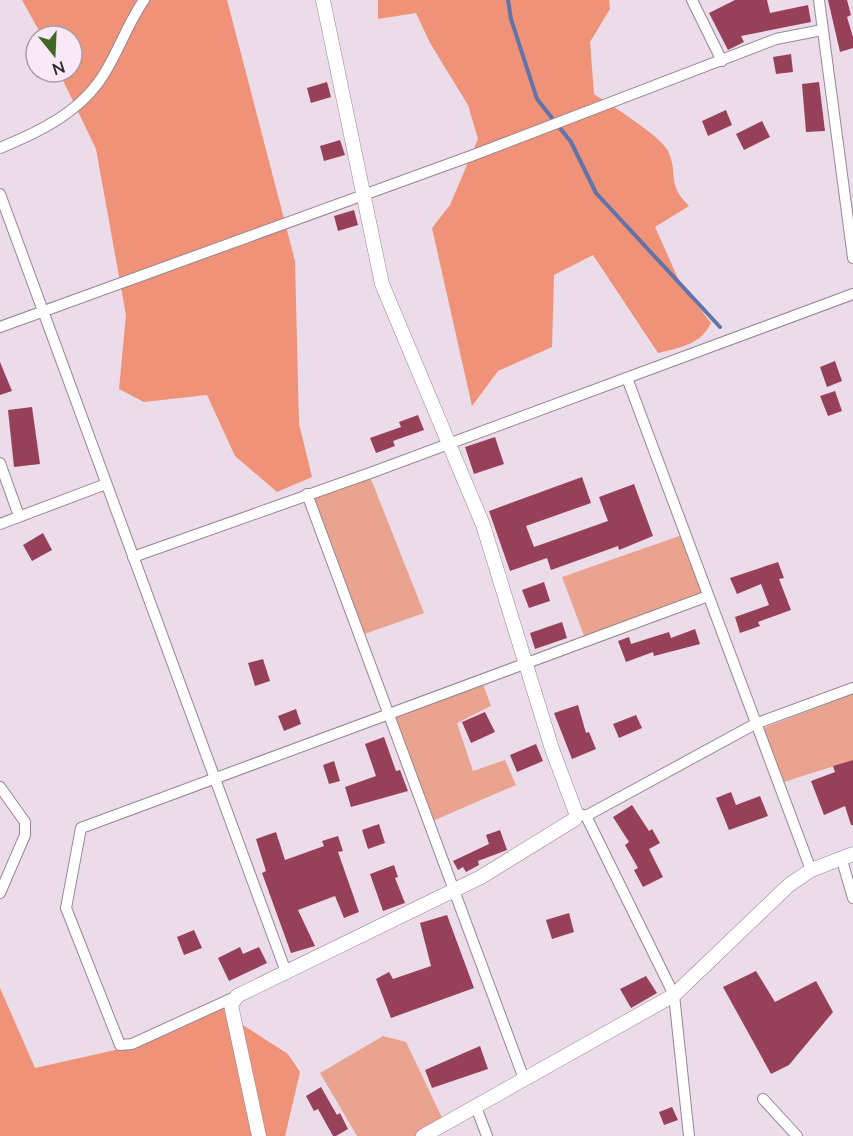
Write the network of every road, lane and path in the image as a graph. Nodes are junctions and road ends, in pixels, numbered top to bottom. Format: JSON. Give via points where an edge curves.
{"nodes":[{"id":1,"x":144,"y":0,"type":"edge"},
{"id":2,"x":323,"y":0,"type":"edge"},
{"id":3,"x":692,"y":0,"type":"edge"},
{"id":4,"x":819,"y":0,"type":"edge"},
{"id":5,"x":822,"y":30,"type":"junction"},
{"id":6,"x":722,"y":61,"type":"junction"},
{"id":7,"x":0,"y":148,"type":"edge"},
{"id":8,"x":0,"y":194,"type":"edge"},
{"id":9,"x":362,"y":194,"type":"junction"},
{"id":10,"x":853,"y":258,"type":"edge"},
{"id":11,"x":853,"y":294,"type":"edge"},
{"id":12,"x":43,"y":312,"type":"junction"},
{"id":13,"x":0,"y":327,"type":"edge"},
{"id":14,"x":627,"y":378,"type":"junction"},
{"id":15,"x":450,"y":442,"type":"junction"},
{"id":16,"x":0,"y":463,"type":"edge"},
{"id":17,"x":106,"y":484,"type":"junction"},
{"id":18,"x":308,"y":494,"type":"junction"},
{"id":19,"x":19,"y":516,"type":"junction"},
{"id":20,"x":0,"y":524,"type":"edge"},
{"id":21,"x":133,"y":557,"type":"junction"},
{"id":22,"x":708,"y":596,"type":"junction"},
{"id":23,"x":526,"y":665,"type":"junction"},
{"id":24,"x":853,"y":688,"type":"edge"},
{"id":25,"x":388,"y":715,"type":"junction"},
{"id":26,"x":755,"y":724,"type":"junction"},
{"id":27,"x":214,"y":778,"type":"junction"},
{"id":28,"x":0,"y":787,"type":"edge"},
{"id":29,"x":581,"y":814,"type":"junction"},
{"id":30,"x":847,"y":856,"type":"edge"},
{"id":31,"x":811,"y":870,"type":"junction"},
{"id":32,"x":453,"y":890,"type":"junction"},
{"id":33,"x":0,"y":893,"type":"edge"},
{"id":34,"x":853,"y":898,"type":"edge"},
{"id":35,"x":286,"y":972,"type":"junction"},
{"id":36,"x":674,"y":995,"type":"junction"},
{"id":37,"x":237,"y":996,"type":"junction"},
{"id":38,"x":524,"y":1079,"type":"junction"},
{"id":39,"x":763,"y":1099,"type":"dead end"},
{"id":40,"x":476,"y":1107,"type":"junction"},
{"id":41,"x":259,"y":1136,"type":"edge"},
{"id":42,"x":423,"y":1136,"type":"edge"},
{"id":43,"x":487,"y":1136,"type":"edge"},
{"id":44,"x":689,"y":1136,"type":"edge"},
{"id":45,"x":797,"y":1136,"type":"edge"}],
"edges":[{"from":1,"to":7,"type":"street","via":[[103,76],[74,107],[45,129]]},
{"from":2,"to":9,"type":"street"},
{"from":3,"to":6,"type":"street"},
{"from":4,"to":5,"type":"street"},
{"from":5,"to":6,"type":"street","via":[[776,39]]},
{"from":5,"to":10,"type":"street"},
{"from":6,"to":9,"type":"street"},
{"from":8,"to":12,"type":"street"},
{"from":9,"to":12,"type":"street"},
{"from":9,"to":15,"type":"street","via":[[382,284]]},
{"from":11,"to":14,"type":"street"},
{"from":12,"to":13,"type":"street"},
{"from":12,"to":17,"type":"street"},
{"from":14,"to":15,"type":"street"},
{"from":14,"to":22,"type":"street"},
{"from":15,"to":18,"type":"street"},
{"from":15,"to":23,"type":"street","via":[[483,525]]},
{"from":16,"to":19,"type":"street"},
{"from":17,"to":19,"type":"street"},
{"from":17,"to":21,"type":"street"},
{"from":18,"to":21,"type":"street"},
{"from":18,"to":25,"type":"street"},
{"from":19,"to":20,"type":"street"},
{"from":21,"to":27,"type":"street"},
{"from":22,"to":23,"type":"street"},
{"from":22,"to":26,"type":"street"},
{"from":23,"to":25,"type":"street"},
{"from":23,"to":29,"type":"street","via":[[552,749]]},
{"from":24,"to":26,"type":"street"},
{"from":25,"to":27,"type":"street"},
{"from":25,"to":32,"type":"street"},
{"from":26,"to":29,"type":"street"},
{"from":26,"to":31,"type":"street"},
{"from":27,"to":35,"type":"street"},
{"from":27,"to":37,"type":"street","via":[[81,828],[66,908],[120,1045],[132,1044]]},
{"from":28,"to":33,"type":"street","via":[[25,822],[25,835]]},
{"from":29,"to":32,"type":"street","via":[[481,877]]},
{"from":29,"to":36,"type":"street"},
{"from":30,"to":31,"type":"street"},
{"from":30,"to":34,"type":"street"},
{"from":31,"to":36,"type":"street","via":[[768,902]]},
{"from":32,"to":35,"type":"street"},
{"from":32,"to":38,"type":"street"},
{"from":35,"to":37,"type":"street"},
{"from":36,"to":38,"type":"street"},
{"from":36,"to":44,"type":"street"},
{"from":37,"to":41,"type":"street","via":[[231,1005],[231,1018]]},
{"from":38,"to":40,"type":"street"},
{"from":39,"to":45,"type":"street"},
{"from":40,"to":42,"type":"street"},
{"from":40,"to":43,"type":"street"}]}
